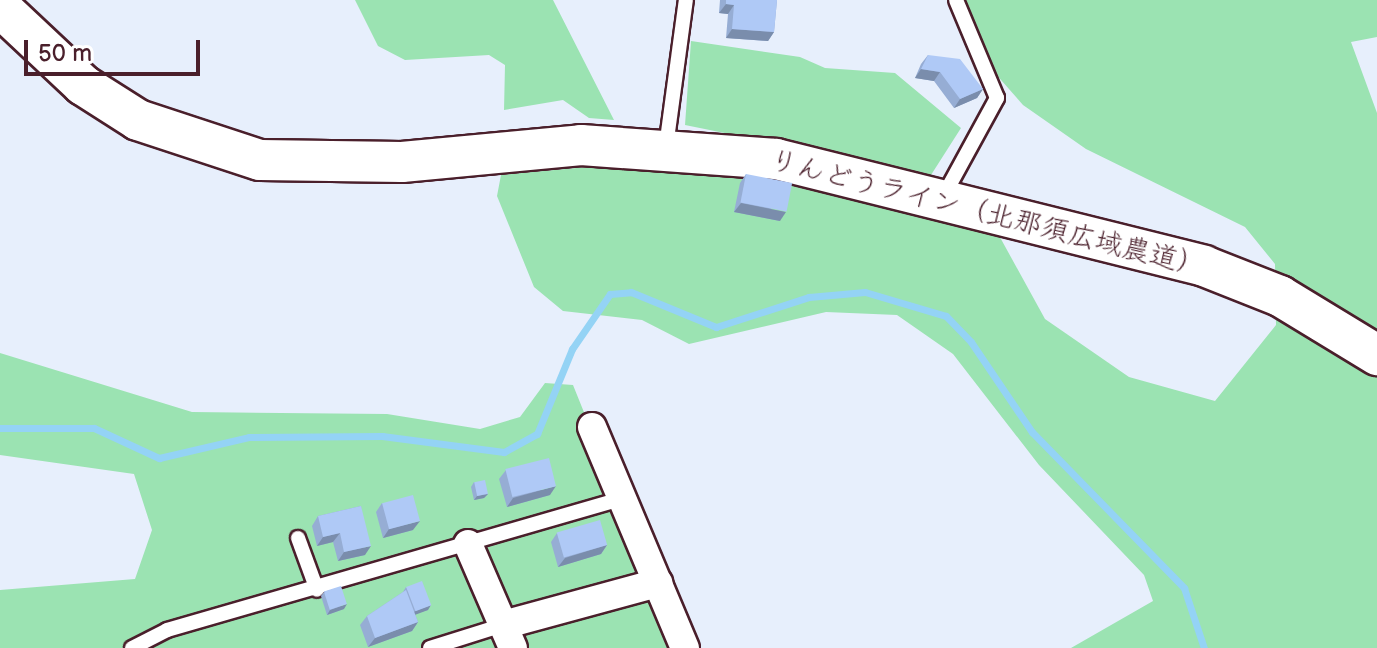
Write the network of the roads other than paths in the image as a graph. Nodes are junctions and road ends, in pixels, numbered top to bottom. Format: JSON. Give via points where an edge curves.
{"nodes":[{"id":1,"x":686,"y":0,"type":"edge"},
{"id":2,"x":956,"y":0,"type":"edge"},
{"id":3,"x":0,"y":7,"type":"edge"},
{"id":4,"x":666,"y":147,"type":"junction"},
{"id":5,"x":942,"y":198,"type":"junction"},
{"id":6,"x":1377,"y":355,"type":"edge"},
{"id":7,"x":592,"y":427,"type":"dead end"},
{"id":8,"x":622,"y":499,"type":"junction"},
{"id":9,"x":298,"y":538,"type":"dead end"},
{"id":10,"x":468,"y":544,"type":"junction"},
{"id":11,"x":658,"y":583,"type":"junction"},
{"id":12,"x":317,"y":590,"type":"junction"},
{"id":13,"x":508,"y":636,"type":"edge"},
{"id":14,"x":132,"y":648,"type":"edge"},
{"id":15,"x":430,"y":648,"type":"edge"},
{"id":16,"x":685,"y":648,"type":"edge"}],
"edges":[{"from":1,"to":4,"type":"lane"},
{"from":2,"to":5,"type":"lane","via":[[997,98]]},
{"from":3,"to":4,"type":"street","name":"りんどうライン（北那須広域農道）","via":[[83,85],[138,120],[260,160],[330,166],[581,145]]},
{"from":4,"to":5,"type":"street","name":"りんどうライン（北那須広域農道）","via":[[776,159]]},
{"from":5,"to":6,"type":"street","name":"りんどうライン（北那須広域農道）","via":[[1204,266],[1294,303]]},
{"from":7,"to":8,"type":"street"},
{"from":8,"to":10,"type":"lane"},
{"from":8,"to":11,"type":"street"},
{"from":9,"to":12,"type":"lane"},
{"from":10,"to":12,"type":"lane"},
{"from":10,"to":13,"type":"street"},
{"from":11,"to":13,"type":"street"},
{"from":11,"to":16,"type":"street"},
{"from":12,"to":14,"type":"lane","via":[[167,630]]},
{"from":13,"to":15,"type":"lane"}]}
